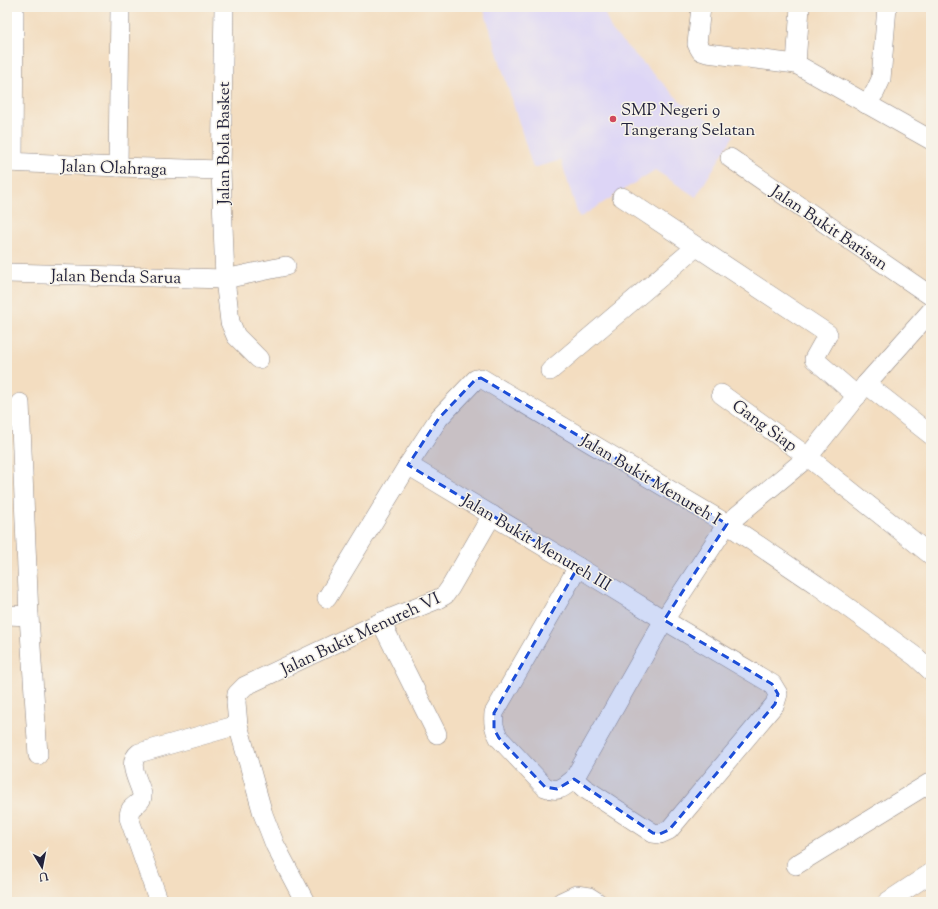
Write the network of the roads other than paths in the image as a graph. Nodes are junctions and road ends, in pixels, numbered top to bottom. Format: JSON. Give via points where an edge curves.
{"nodes":[{"id":1,"x":14,"y":7,"type":"edge"},
{"id":2,"x":120,"y":7,"type":"edge"},
{"id":3,"x":224,"y":7,"type":"edge"},
{"id":4,"x":701,"y":7,"type":"edge"},
{"id":5,"x":800,"y":7,"type":"edge"},
{"id":6,"x":887,"y":7,"type":"edge"},
{"id":7,"x":796,"y":64,"type":"junction"},
{"id":8,"x":866,"y":104,"type":"junction"},
{"id":9,"x":931,"y":140,"type":"edge"},
{"id":10,"x":730,"y":158,"type":"dead end"},
{"id":11,"x":10,"y":162,"type":"edge"},
{"id":12,"x":118,"y":167,"type":"junction"},
{"id":13,"x":221,"y":170,"type":"junction"},
{"id":14,"x":622,"y":197,"type":"dead end"},
{"id":15,"x":696,"y":247,"type":"junction"},
{"id":16,"x":286,"y":266,"type":"dead end"},
{"id":17,"x":7,"y":273,"type":"edge"},
{"id":18,"x":225,"y":279,"type":"junction"},
{"id":19,"x":931,"y":308,"type":"edge"},
{"id":20,"x":259,"y":359,"type":"dead end"},
{"id":21,"x":550,"y":371,"type":"dead end"},
{"id":22,"x":862,"y":390,"type":"junction"},
{"id":23,"x":722,"y":394,"type":"dead end"},
{"id":24,"x":20,"y":403,"type":"dead end"},
{"id":25,"x":931,"y":435,"type":"edge"},
{"id":26,"x":808,"y":457,"type":"junction"},
{"id":27,"x":408,"y":465,"type":"junction"},
{"id":28,"x":492,"y":515,"type":"junction"},
{"id":29,"x":727,"y":524,"type":"junction"},
{"id":30,"x":931,"y":555,"type":"edge"},
{"id":31,"x":578,"y":567,"type":"junction"},
{"id":32,"x":327,"y":598,"type":"dead end"},
{"id":33,"x":7,"y":615,"type":"edge"},
{"id":34,"x":29,"y":616,"type":"junction"},
{"id":35,"x":664,"y":620,"type":"junction"},
{"id":36,"x":380,"y":622,"type":"junction"},
{"id":37,"x":931,"y":671,"type":"edge"},
{"id":38,"x":238,"y":726,"type":"junction"},
{"id":39,"x":437,"y":734,"type":"dead end"},
{"id":40,"x":38,"y":755,"type":"dead end"},
{"id":41,"x":574,"y":779,"type":"junction"},
{"id":42,"x":931,"y":782,"type":"edge"},
{"id":43,"x":796,"y":866,"type":"dead end"},
{"id":44,"x":931,"y":873,"type":"edge"},
{"id":45,"x":159,"y":902,"type":"edge"},
{"id":46,"x":305,"y":902,"type":"edge"},
{"id":47,"x":560,"y":902,"type":"edge"},
{"id":48,"x":597,"y":902,"type":"edge"},
{"id":49,"x":887,"y":902,"type":"edge"}],
"edges":[{"from":1,"to":11,"type":"street"},
{"from":2,"to":12,"type":"street"},
{"from":3,"to":13,"type":"street","name":"Jalan Bola Basket"},
{"from":4,"to":7,"type":"street","via":[[697,44],[701,50],[707,53]]},
{"from":5,"to":7,"type":"street"},
{"from":6,"to":8,"type":"street","via":[[881,79]]},
{"from":7,"to":8,"type":"street"},
{"from":8,"to":9,"type":"street"},
{"from":10,"to":19,"type":"street","name":"Jalan Bukit Barisan"},
{"from":11,"to":12,"type":"street","name":"Jalan Olahraga"},
{"from":12,"to":13,"type":"street","name":"Jalan Olahraga"},
{"from":13,"to":18,"type":"street","name":"Jalan Bola Basket"},
{"from":14,"to":15,"type":"street"},
{"from":15,"to":21,"type":"street"},
{"from":15,"to":22,"type":"street","via":[[828,334],[814,359]]},
{"from":16,"to":18,"type":"street","name":"Jalan Benda Sarua"},
{"from":17,"to":18,"type":"street","name":"Jalan Benda Sarua"},
{"from":18,"to":20,"type":"street","name":"Jalan Bola Basket","via":[[233,330]]},
{"from":19,"to":22,"type":"street"},
{"from":22,"to":25,"type":"street"},
{"from":22,"to":26,"type":"street"},
{"from":23,"to":26,"type":"street","name":"Gang Siap"},
{"from":24,"to":34,"type":"street"},
{"from":26,"to":29,"type":"street"},
{"from":26,"to":30,"type":"street","name":"Gang Siap"},
{"from":27,"to":28,"type":"street","name":"Jalan Bukit Menureh III"},
{"from":27,"to":29,"type":"street","name":"Jalan Bukit Menureh I","via":[[440,418],[476,379],[481,378]]},
{"from":27,"to":32,"type":"street"},
{"from":28,"to":31,"type":"street","name":"Jalan Bukit Menureh III"},
{"from":28,"to":36,"type":"street","name":"Jalan Bukit Menureh VI","via":[[445,595]]},
{"from":29,"to":35,"type":"street","name":"Jalan Bukit Menureh I"},
{"from":29,"to":37,"type":"street","via":[[817,585]]},
{"from":31,"to":35,"type":"street","name":"Jalan Bukit Menureh III"},
{"from":31,"to":41,"type":"street","via":[[494,713],[493,721],[499,738],[546,787],[557,790]]},
{"from":33,"to":34,"type":"street"},
{"from":34,"to":40,"type":"street"},
{"from":35,"to":41,"type":"street","name":"Jalan Bukit Menureh I"},
{"from":35,"to":41,"type":"street","name":"Jalan Bukit Menureh III","via":[[772,684],[778,694],[775,704],[669,830],[660,834],[653,833]]},
{"from":36,"to":38,"type":"street","name":"Jalan Bukit Menureh VI","via":[[245,686],[237,694]]},
{"from":36,"to":39,"type":"street"},
{"from":38,"to":45,"type":"street","via":[[139,753],[133,760],[142,798],[130,811],[129,818]]},
{"from":38,"to":46,"type":"street","via":[[263,814],[275,845]]},
{"from":42,"to":43,"type":"street"},
{"from":44,"to":49,"type":"street"},
{"from":47,"to":48,"type":"street","via":[[576,895]]}]}
